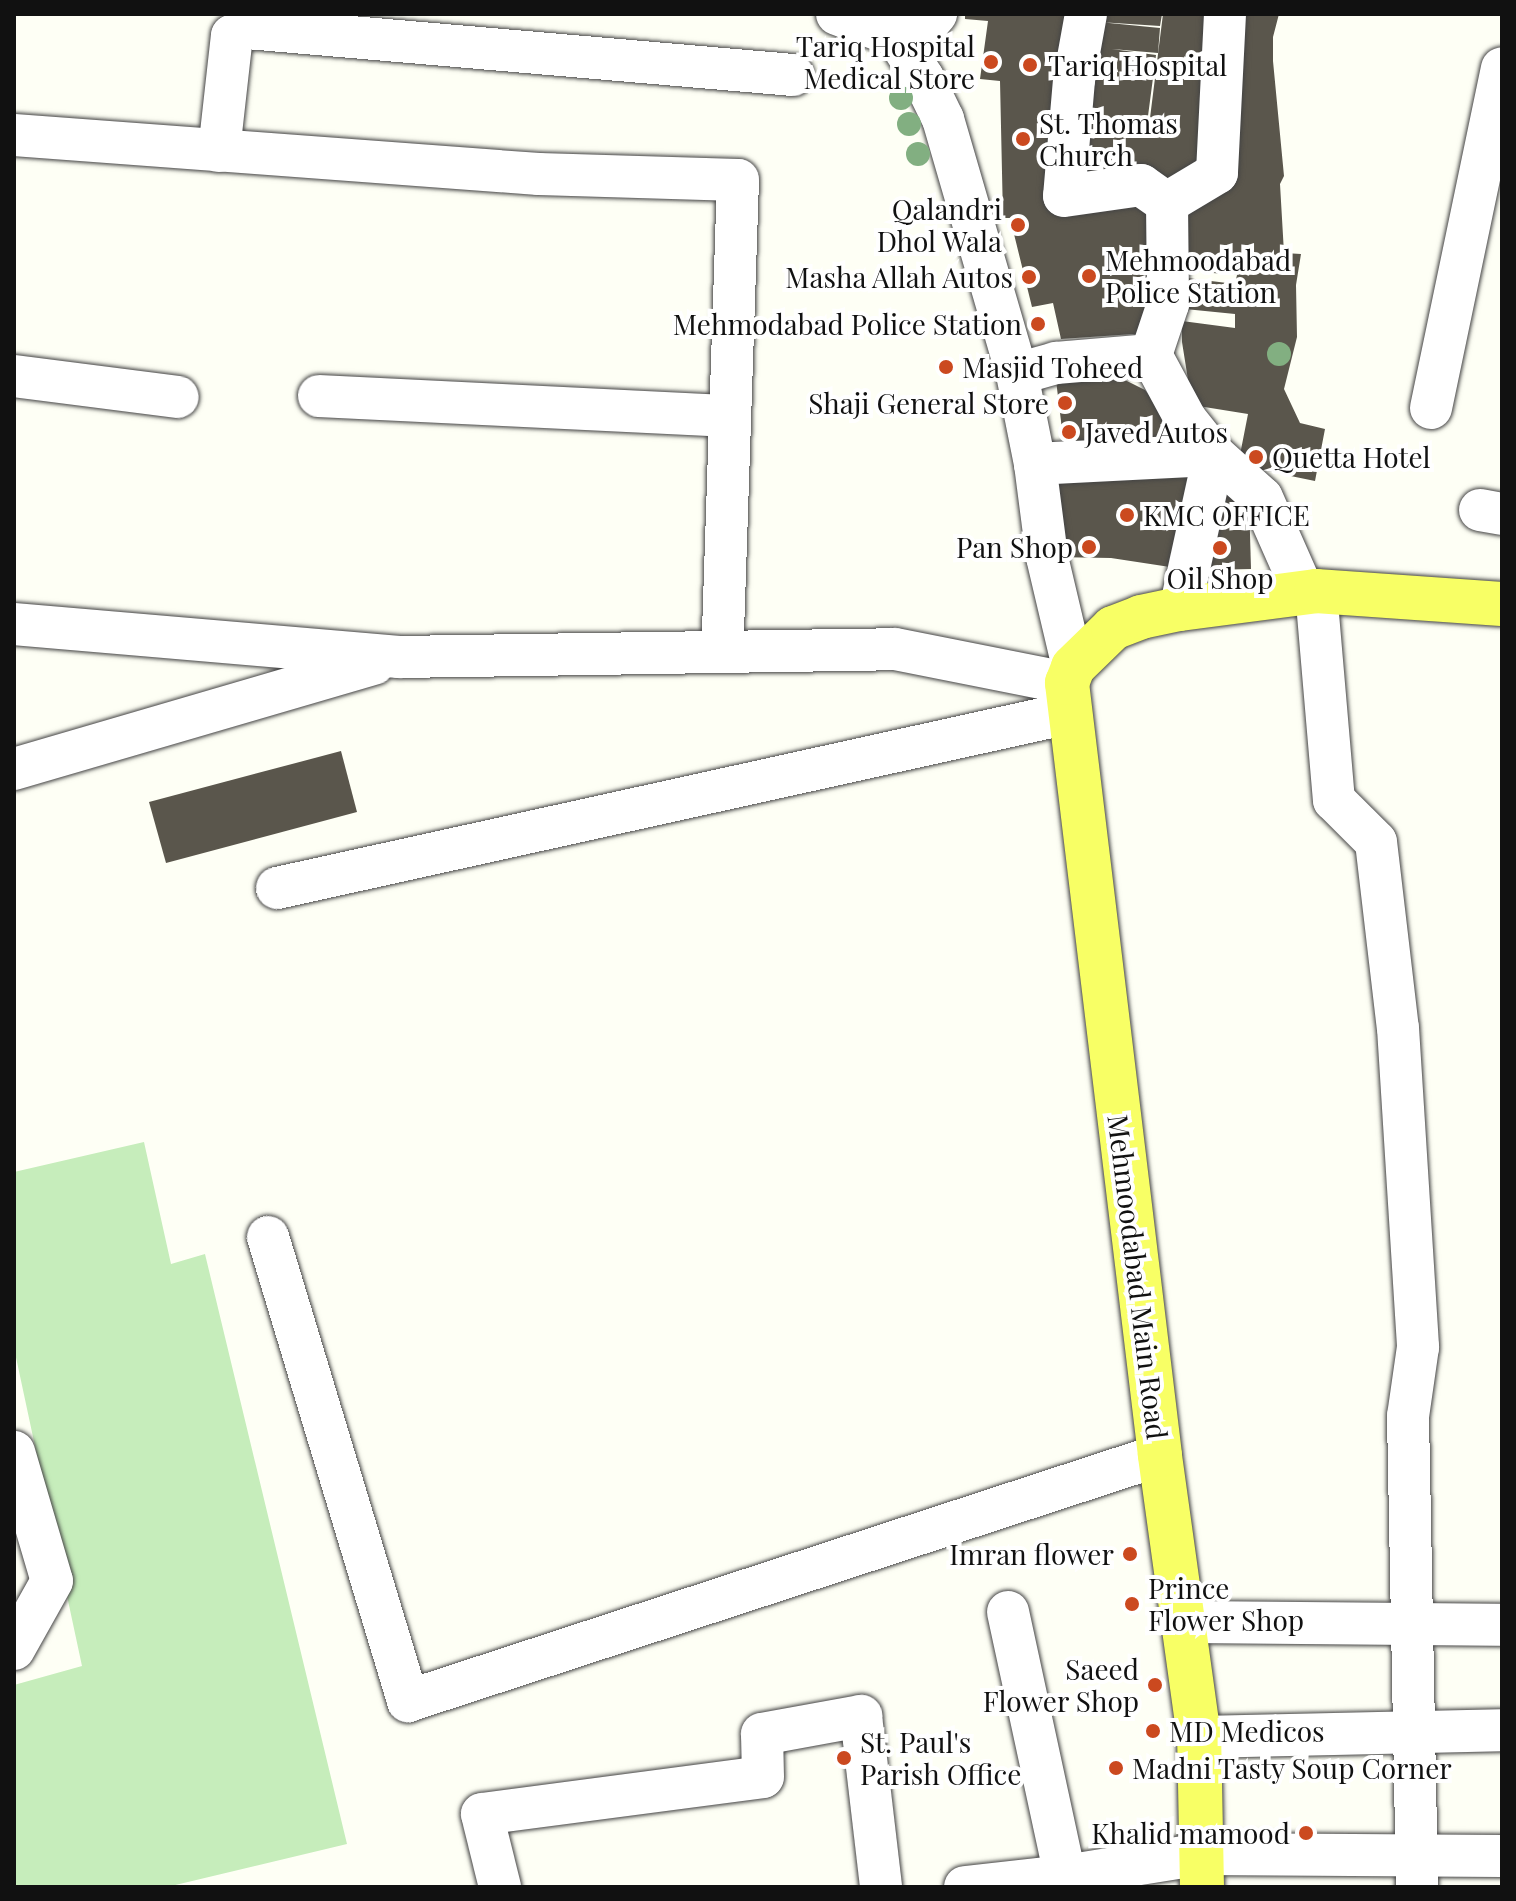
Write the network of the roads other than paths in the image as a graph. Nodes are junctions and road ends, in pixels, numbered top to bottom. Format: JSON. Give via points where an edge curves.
{"nodes":[{"id":1,"x":936,"y":14,"type":"edge"},
{"id":2,"x":1086,"y":14,"type":"edge"},
{"id":3,"x":1225,"y":14,"type":"edge"},
{"id":4,"x":841,"y":15,"type":"edge"},
{"id":5,"x":898,"y":25,"type":"edge"},
{"id":6,"x":1502,"y":68,"type":"edge"},
{"id":7,"x":793,"y":75,"type":"dead end"},
{"id":8,"x":14,"y":135,"type":"edge"},
{"id":9,"x":219,"y":151,"type":"junction"},
{"id":10,"x":1167,"y":203,"type":"junction"},
{"id":11,"x":1151,"y":355,"type":"junction"},
{"id":12,"x":1017,"y":374,"type":"junction"},
{"id":13,"x":14,"y":376,"type":"edge"},
{"id":14,"x":319,"y":396,"type":"dead end"},
{"id":15,"x":178,"y":397,"type":"dead end"},
{"id":16,"x":1431,"y":408,"type":"dead end"},
{"id":17,"x":730,"y":416,"type":"junction"},
{"id":18,"x":1214,"y":455,"type":"junction"},
{"id":19,"x":1035,"y":464,"type":"junction"},
{"id":20,"x":1309,"y":591,"type":"junction"},
{"id":21,"x":1502,"y":604,"type":"edge"},
{"id":22,"x":1180,"y":609,"type":"junction"},
{"id":23,"x":14,"y":624,"type":"edge"},
{"id":24,"x":722,"y":652,"type":"junction"},
{"id":25,"x":399,"y":657,"type":"junction"},
{"id":26,"x":1069,"y":688,"type":"junction"},
{"id":27,"x":14,"y":769,"type":"edge"},
{"id":28,"x":277,"y":888,"type":"dead end"},
{"id":29,"x":268,"y":1237,"type":"dead end"},
{"id":30,"x":14,"y":1452,"type":"edge"},
{"id":31,"x":1160,"y":1455,"type":"junction"},
{"id":32,"x":1008,"y":1612,"type":"dead end"},
{"id":33,"x":1183,"y":1622,"type":"junction"},
{"id":34,"x":1412,"y":1624,"type":"junction"},
{"id":35,"x":1502,"y":1625,"type":"edge"},
{"id":36,"x":14,"y":1649,"type":"edge"},
{"id":37,"x":1414,"y":1730,"type":"junction"},
{"id":38,"x":1502,"y":1730,"type":"edge"},
{"id":39,"x":1199,"y":1737,"type":"junction"},
{"id":40,"x":1502,"y":1856,"type":"edge"},
{"id":41,"x":1202,"y":1870,"type":"edge"},
{"id":42,"x":1417,"y":1871,"type":"edge"},
{"id":43,"x":1065,"y":1876,"type":"junction"},
{"id":44,"x":500,"y":1887,"type":"edge"},
{"id":45,"x":881,"y":1887,"type":"edge"},
{"id":46,"x":965,"y":1887,"type":"edge"}],
"edges":[{"from":1,"to":5,"type":"street","via":[[929,22]]},
{"from":2,"to":10,"type":"street","via":[[1064,196],[1141,185]]},
{"from":3,"to":10,"type":"street","via":[[1217,173]]},
{"from":4,"to":5,"type":"street"},
{"from":5,"to":12,"type":"street","name":"Mehmoodabad Main Road","via":[[943,119]]},
{"from":6,"to":16,"type":"street"},
{"from":7,"to":9,"type":"street","via":[[247,28],[232,36]]},
{"from":8,"to":9,"type":"street"},
{"from":9,"to":17,"type":"street","via":[[539,174],[738,180]]},
{"from":10,"to":11,"type":"street","via":[[1168,304]]},
{"from":11,"to":12,"type":"street","via":[[1056,363]]},
{"from":11,"to":18,"type":"street","via":[[1186,420]]},
{"from":12,"to":19,"type":"street","name":"Mehmoodabad Main Road"},
{"from":13,"to":15,"type":"street"},
{"from":14,"to":17,"type":"street"},
{"from":17,"to":24,"type":"street"},
{"from":18,"to":19,"type":"street"},
{"from":18,"to":20,"type":"street","via":[[1262,498]]},
{"from":18,"to":22,"type":"street"},
{"from":19,"to":26,"type":"street","name":"Mehmoodabad Main Road"},
{"from":20,"to":21,"type":"main road"},
{"from":20,"to":22,"type":"main road"},
{"from":20,"to":34,"type":"street","via":[[1334,800],[1376,842],[1398,1028],[1418,1347],[1408,1416]]},
{"from":22,"to":26,"type":"main road","via":[[1113,628]]},
{"from":23,"to":25,"type":"street"},
{"from":24,"to":25,"type":"street"},
{"from":24,"to":26,"type":"street","via":[[895,649]]},
{"from":25,"to":27,"type":"street"},
{"from":26,"to":28,"type":"street"},
{"from":26,"to":31,"type":"main road","name":"Mehmoodabad Main Road"},
{"from":29,"to":31,"type":"street","via":[[408,1701]]},
{"from":30,"to":36,"type":"street","via":[[52,1581]]},
{"from":31,"to":33,"type":"main road","name":"Mehmoodabad Main Road"},
{"from":32,"to":43,"type":"street"},
{"from":33,"to":34,"type":"street"},
{"from":33,"to":39,"type":"main road","name":"Mehmoodabad Main Road"},
{"from":34,"to":35,"type":"street"},
{"from":34,"to":37,"type":"street"},
{"from":37,"to":38,"type":"street"},
{"from":37,"to":39,"type":"street"},
{"from":37,"to":42,"type":"street"},
{"from":39,"to":41,"type":"main road","name":"Mehmoodabad Main Road"},
{"from":40,"to":42,"type":"street"},
{"from":41,"to":42,"type":"street"},
{"from":41,"to":43,"type":"street"},
{"from":43,"to":46,"type":"street"},
{"from":44,"to":45,"type":"street","via":[[482,1814],[763,1777],[762,1734],[861,1716]]}]}
